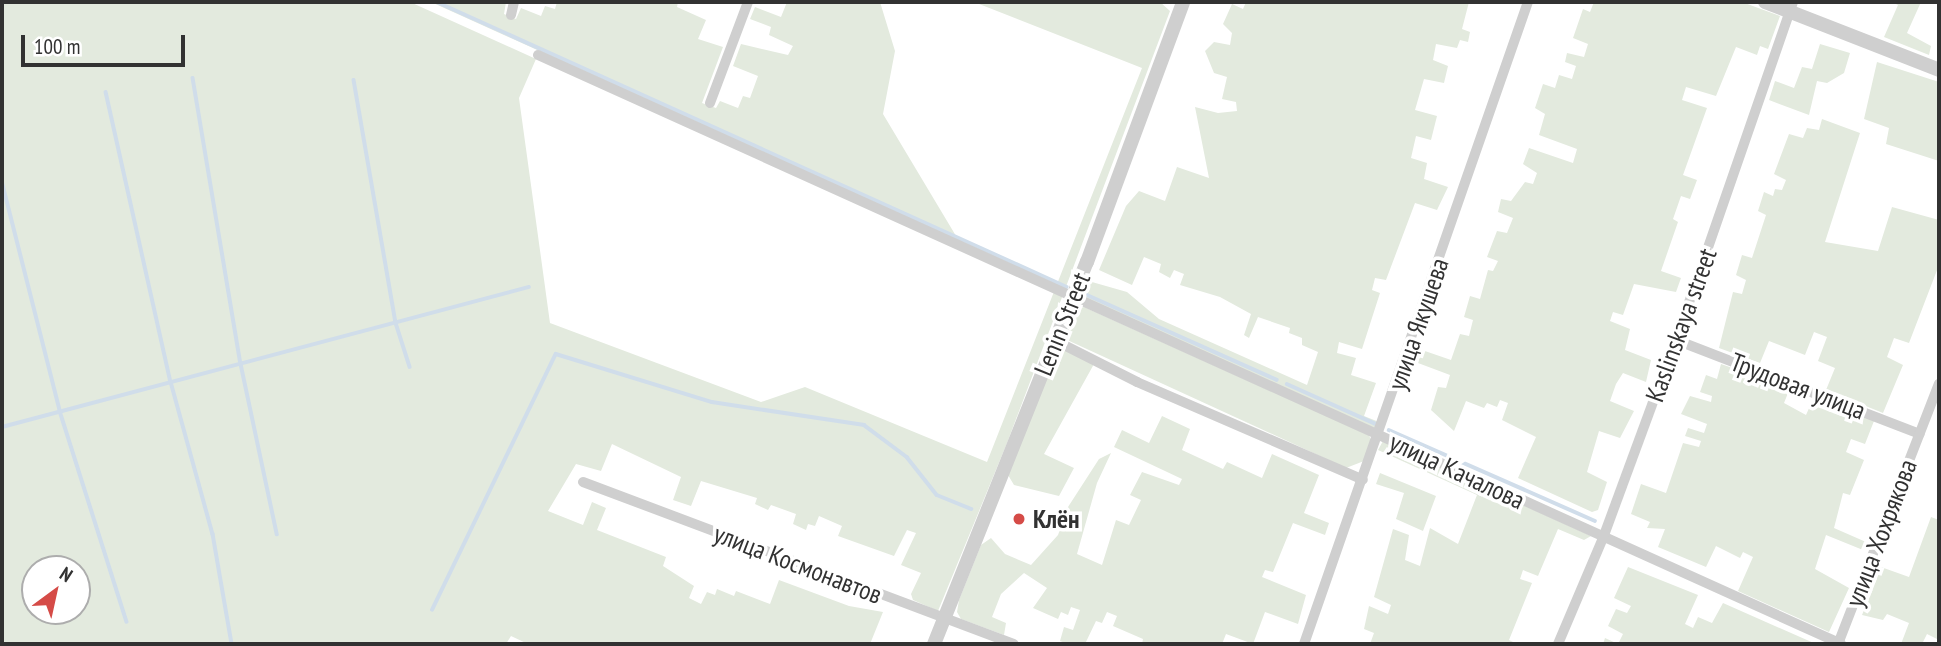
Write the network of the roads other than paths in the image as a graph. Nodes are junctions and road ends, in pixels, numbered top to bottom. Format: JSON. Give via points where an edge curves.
{"nodes":[{"id":1,"x":514,"y":2,"type":"edge"},
{"id":2,"x":748,"y":2,"type":"edge"},
{"id":3,"x":1183,"y":2,"type":"edge"},
{"id":4,"x":1528,"y":2,"type":"edge"},
{"id":5,"x":1765,"y":2,"type":"edge"},
{"id":6,"x":1791,"y":6,"type":"edge"},
{"id":7,"x":511,"y":15,"type":"dead end"},
{"id":8,"x":538,"y":55,"type":"dead end"},
{"id":9,"x":1939,"y":70,"type":"edge"},
{"id":10,"x":710,"y":103,"type":"dead end"},
{"id":11,"x":1073,"y":298,"type":"junction"},
{"id":12,"x":1676,"y":340,"type":"junction"},
{"id":13,"x":1056,"y":341,"type":"junction"},
{"id":14,"x":1939,"y":384,"type":"edge"},
{"id":15,"x":1919,"y":434,"type":"junction"},
{"id":16,"x":1380,"y":435,"type":"junction"},
{"id":17,"x":1363,"y":480,"type":"junction"},
{"id":18,"x":583,"y":481,"type":"dead end"},
{"id":19,"x":1603,"y":538,"type":"junction"},
{"id":20,"x":945,"y":621,"type":"junction"},
{"id":21,"x":934,"y":644,"type":"edge"},
{"id":22,"x":1013,"y":644,"type":"edge"},
{"id":23,"x":1304,"y":644,"type":"edge"},
{"id":24,"x":1558,"y":644,"type":"edge"},
{"id":25,"x":1839,"y":644,"type":"edge"}],
"edges":[{"from":1,"to":7,"type":"street"},
{"from":2,"to":10,"type":"street"},
{"from":3,"to":11,"type":"street","name":"Lenin Street"},
{"from":4,"to":16,"type":"street","name":"улица Якушева"},
{"from":5,"to":6,"type":"street"},
{"from":6,"to":9,"type":"street"},
{"from":6,"to":12,"type":"street","name":"Kaslinskaya street"},
{"from":8,"to":11,"type":"street","name":"улица Качалова"},
{"from":11,"to":13,"type":"street","name":"Lenin Street"},
{"from":11,"to":16,"type":"street","name":"улица Качалова"},
{"from":12,"to":15,"type":"street","name":"Трудовая улица"},
{"from":12,"to":19,"type":"street","name":"Kaslinskaya street"},
{"from":13,"to":17,"type":"street","via":[[1137,382]]},
{"from":13,"to":20,"type":"street","name":"Lenin Street"},
{"from":14,"to":15,"type":"street","name":"улица Хохрякова"},
{"from":15,"to":25,"type":"street","name":"улица Хохрякова"},
{"from":16,"to":17,"type":"street","name":"улица Якушева"},
{"from":16,"to":19,"type":"street","name":"улица Качалова"},
{"from":17,"to":23,"type":"street","name":"улица Якушева"},
{"from":18,"to":20,"type":"street","name":"улица Космонавтов"},
{"from":19,"to":24,"type":"street","name":"Kaslinskaya street"},
{"from":19,"to":25,"type":"street","name":"улица Качалова"},
{"from":20,"to":21,"type":"street","name":"Lenin Street"},
{"from":20,"to":22,"type":"street","name":"улица Космонавтов"}]}
